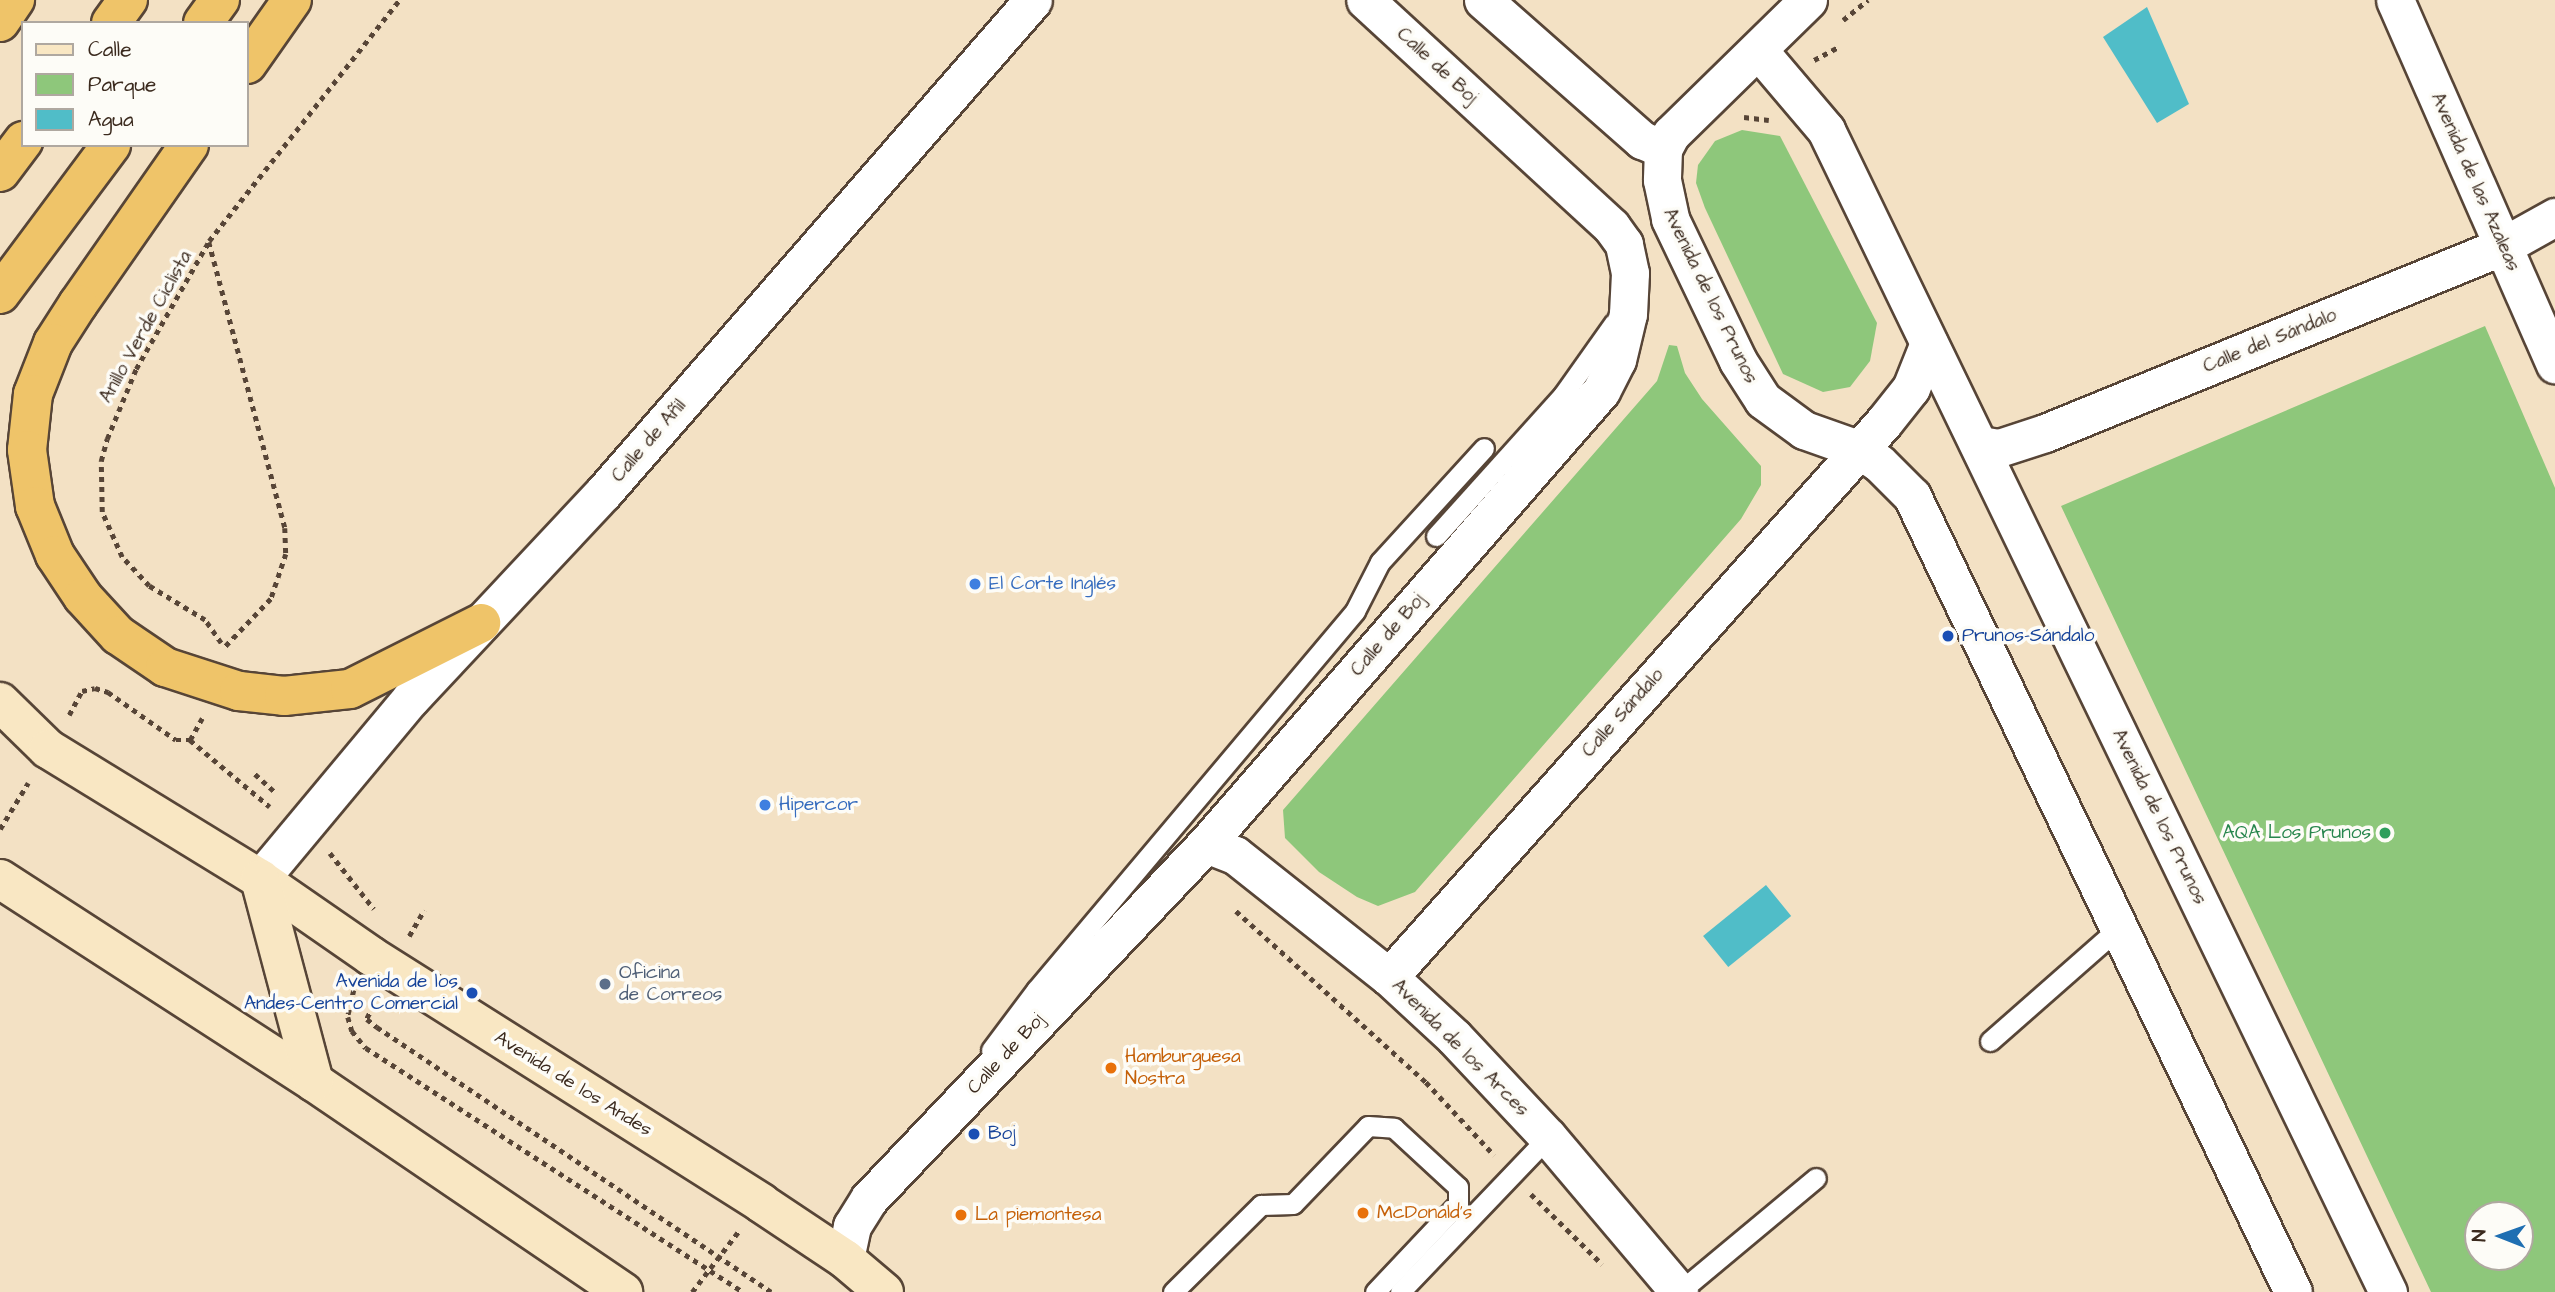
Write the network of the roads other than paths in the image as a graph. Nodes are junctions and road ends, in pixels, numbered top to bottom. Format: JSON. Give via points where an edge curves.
{"nodes":[{"id":1,"x":15,"y":0,"type":"edge"},
{"id":2,"x":128,"y":0,"type":"edge"},
{"id":3,"x":220,"y":0,"type":"edge"},
{"id":4,"x":292,"y":0,"type":"edge"},
{"id":5,"x":1033,"y":0,"type":"edge"},
{"id":6,"x":1365,"y":0,"type":"edge"},
{"id":7,"x":1483,"y":0,"type":"edge"},
{"id":8,"x":1808,"y":0,"type":"edge"},
{"id":9,"x":2395,"y":0,"type":"edge"},
{"id":10,"x":112,"y":21,"type":"edge"},
{"id":11,"x":204,"y":21,"type":"edge"},
{"id":12,"x":0,"y":22,"type":"edge"},
{"id":13,"x":1759,"y":51,"type":"junction"},
{"id":14,"x":248,"y":63,"type":"edge"},
{"id":15,"x":21,"y":144,"type":"edge"},
{"id":16,"x":110,"y":147,"type":"edge"},
{"id":17,"x":189,"y":147,"type":"edge"},
{"id":18,"x":1663,"y":149,"type":"junction"},
{"id":19,"x":0,"y":172,"type":"edge"},
{"id":20,"x":2555,"y":217,"type":"edge"},
{"id":21,"x":2503,"y":246,"type":"junction"},
{"id":22,"x":1630,"y":273,"type":"junction"},
{"id":23,"x":0,"y":295,"type":"edge"},
{"id":24,"x":1929,"y":343,"type":"junction"},
{"id":25,"x":2555,"y":364,"type":"edge"},
{"id":26,"x":1980,"y":445,"type":"junction"},
{"id":27,"x":1484,"y":448,"type":"dead end"},
{"id":28,"x":1858,"y":449,"type":"junction"},
{"id":29,"x":1436,"y":536,"type":"dead end"},
{"id":30,"x":481,"y":623,"type":"junction"},
{"id":31,"x":0,"y":702,"type":"edge"},
{"id":32,"x":1206,"y":844,"type":"junction"},
{"id":33,"x":0,"y":879,"type":"edge"},
{"id":34,"x":260,"y":879,"type":"junction"},
{"id":35,"x":2121,"y":926,"type":"junction"},
{"id":36,"x":1389,"y":977,"type":"junction"},
{"id":37,"x":1990,"y":1041,"type":"dead end"},
{"id":38,"x":314,"y":1082,"type":"junction"},
{"id":39,"x":951,"y":1113,"type":"junction"},
{"id":40,"x":1548,"y":1137,"type":"junction"},
{"id":41,"x":1816,"y":1178,"type":"dead end"},
{"id":42,"x":845,"y":1259,"type":"junction"},
{"id":43,"x":623,"y":1292,"type":"edge"},
{"id":44,"x":884,"y":1292,"type":"edge"},
{"id":45,"x":1173,"y":1292,"type":"edge"},
{"id":46,"x":1374,"y":1292,"type":"edge"},
{"id":47,"x":1400,"y":1292,"type":"edge"},
{"id":48,"x":1679,"y":1292,"type":"edge"},
{"id":49,"x":2293,"y":1292,"type":"edge"},
{"id":50,"x":2388,"y":1292,"type":"edge"}],
"edges":[{"from":1,"to":12,"type":"highway"},
{"from":2,"to":10,"type":"highway"},
{"from":3,"to":11,"type":"highway"},
{"from":4,"to":14,"type":"highway"},
{"from":5,"to":30,"type":"street","name":"Calle de Añil","via":[[603,493]]},
{"from":6,"to":22,"type":"street","name":"Calle de Boj","via":[[1611,226],[1624,244]]},
{"from":7,"to":18,"type":"street","via":[[1642,140]]},
{"from":8,"to":13,"type":"street"},
{"from":9,"to":21,"type":"street","name":"Avenida de las Azaleas"},
{"from":13,"to":18,"type":"street","via":[[1671,134]]},
{"from":13,"to":24,"type":"street","name":"Avenida de los Prunos","via":[[1826,130]]},
{"from":15,"to":19,"type":"highway"},
{"from":16,"to":23,"type":"highway"},
{"from":17,"to":30,"type":"highway","via":[[53,343],[33,394],[27,450],[35,506],[55,555],[83,597],[118,635],[164,667],[218,668],[284,696],[350,688]]},
{"from":18,"to":28,"type":"street","name":"Avenida de los Prunos","via":[[1662,180],[1670,219],[1738,361],[1763,400],[1804,430]]},
{"from":20,"to":21,"type":"street","name":"Calle del Sándalo"},
{"from":21,"to":25,"type":"street","name":"Avenida de las Azaleas"},
{"from":21,"to":26,"type":"street","name":"Calle del Sándalo","via":[[2034,437],[1999,448]]},
{"from":22,"to":29,"type":"lane","via":[[1610,332],[1592,359]]},
{"from":22,"to":32,"type":"street","name":"Calle de Boj","via":[[1628,314],[1617,360],[1601,391]]},
{"from":24,"to":26,"type":"street","name":"Avenida de los Prunos"},
{"from":24,"to":28,"type":"street","via":[[1911,388]]},
{"from":26,"to":50,"type":"street","name":"Avenida de los Prunos"},
{"from":27,"to":39,"type":"lane","via":[[1380,562],[1355,611],[1037,990]]},
{"from":28,"to":35,"type":"street","name":"Avenida de los Prunos","via":[[1900,480],[1912,496]]},
{"from":28,"to":36,"type":"street","name":"Calle Sándalo"},
{"from":30,"to":34,"type":"street","name":"Calle de Añil","via":[[411,698]]},
{"from":31,"to":34,"type":"main road","name":"Avenida de los Andes","via":[[48,749]]},
{"from":32,"to":36,"type":"street","name":"Avenida de los Arces","via":[[1235,855]]},
{"from":32,"to":39,"type":"street","name":"Calle de Boj"},
{"from":33,"to":38,"type":"main road"},
{"from":34,"to":38,"type":"main road"},
{"from":34,"to":42,"type":"main road","name":"Avenida de los Andes","via":[[371,956]]},
{"from":35,"to":37,"type":"lane"},
{"from":35,"to":49,"type":"street","name":"Avenida de los Prunos"},
{"from":36,"to":40,"type":"street","name":"Avenida de los Arces"},
{"from":38,"to":43,"type":"main road"},
{"from":39,"to":42,"type":"street","name":"Calle de Boj","via":[[869,1199],[852,1226]]},
{"from":40,"to":47,"type":"lane"},
{"from":40,"to":48,"type":"street","name":"Avenida de los Arces"},
{"from":41,"to":48,"type":"lane"},
{"from":42,"to":44,"type":"main road","name":"Avenida de los Andes"},
{"from":45,"to":46,"type":"lane","via":[[1261,1205],[1293,1204],[1368,1126],[1394,1128],[1458,1187],[1458,1204]]}]}
